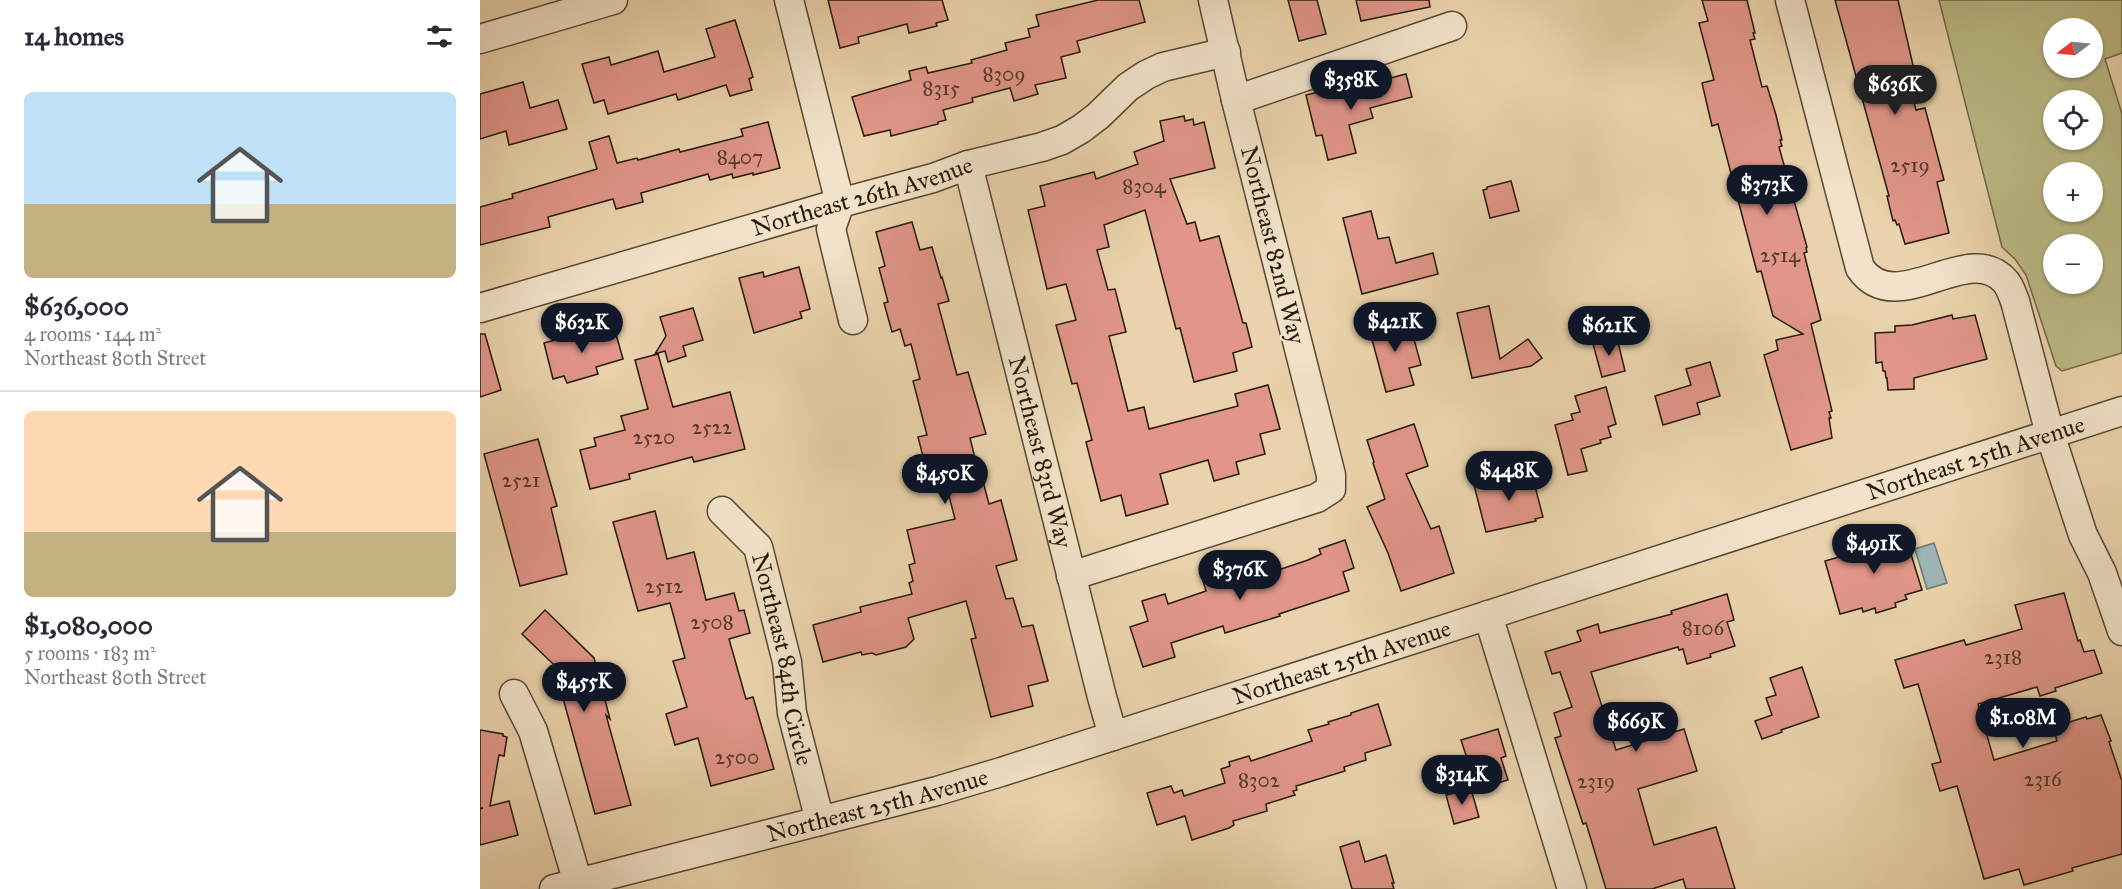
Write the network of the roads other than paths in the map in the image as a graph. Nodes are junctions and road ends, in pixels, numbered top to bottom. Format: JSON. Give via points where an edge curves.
{"nodes":[{"id":1,"x":613,"y":0,"type":"edge"},
{"id":2,"x":789,"y":0,"type":"edge"},
{"id":3,"x":1213,"y":0,"type":"edge"},
{"id":4,"x":1790,"y":0,"type":"edge"},
{"id":5,"x":1452,"y":26,"type":"dead end"},
{"id":6,"x":480,"y":39,"type":"edge"},
{"id":7,"x":1226,"y":52,"type":"junction"},
{"id":8,"x":1236,"y":100,"type":"junction"},
{"id":9,"x":968,"y":165,"type":"junction"},
{"id":10,"x":840,"y":203,"type":"junction"},
{"id":11,"x":480,"y":308,"type":"edge"},
{"id":12,"x":853,"y":321,"type":"dead end"},
{"id":13,"x":2122,"y":411,"type":"edge"},
{"id":14,"x":2050,"y":434,"type":"junction"},
{"id":15,"x":722,"y":511,"type":"dead end"},
{"id":16,"x":1071,"y":576,"type":"junction"},
{"id":17,"x":1488,"y":615,"type":"junction"},
{"id":18,"x":2122,"y":632,"type":"edge"},
{"id":19,"x":513,"y":694,"type":"dead end"},
{"id":20,"x":1113,"y":736,"type":"junction"},
{"id":21,"x":820,"y":821,"type":"junction"},
{"id":22,"x":566,"y":886,"type":"edge"},
{"id":23,"x":1572,"y":889,"type":"edge"}],
"edges":[{"from":1,"to":6,"type":"street"},
{"from":2,"to":10,"type":"street"},
{"from":3,"to":7,"type":"street","name":"Northeast 82nd Way"},
{"from":4,"to":14,"type":"street","via":[[1860,268],[1872,281],[1887,287],[1976,268],[1993,272],[2005,281],[2015,301]]},
{"from":5,"to":8,"type":"street"},
{"from":7,"to":8,"type":"street","name":"Northeast 82nd Way"},
{"from":7,"to":9,"type":"street","name":"Northeast 26th Avenue","via":[[1146,75],[1098,116],[1062,140]]},
{"from":8,"to":16,"type":"street","name":"Northeast 82nd Way","via":[[1329,465],[1331,489],[1317,498]]},
{"from":9,"to":10,"type":"street","name":"Northeast 26th Avenue"},
{"from":9,"to":16,"type":"street","name":"Northeast 83rd Way"},
{"from":10,"to":11,"type":"street","name":"Northeast 26th Avenue"},
{"from":10,"to":12,"type":"street","via":[[831,229]]},
{"from":13,"to":14,"type":"street","name":"Northeast 25th Avenue"},
{"from":14,"to":17,"type":"street","name":"Northeast 25th Avenue"},
{"from":14,"to":18,"type":"street","via":[[2083,535],[2102,573]]},
{"from":15,"to":21,"type":"street","name":"Northeast 84th Circle","via":[[758,547],[787,662],[792,713]]},
{"from":16,"to":20,"type":"street","name":"Northeast 83rd Way"},
{"from":17,"to":20,"type":"street","name":"Northeast 25th Avenue"},
{"from":17,"to":23,"type":"street"},
{"from":19,"to":22,"type":"street","via":[[533,731]]},
{"from":20,"to":21,"type":"street","name":"Northeast 25th Avenue","via":[[1001,772]]},
{"from":21,"to":22,"type":"street","name":"Northeast 25th Avenue"}]}
